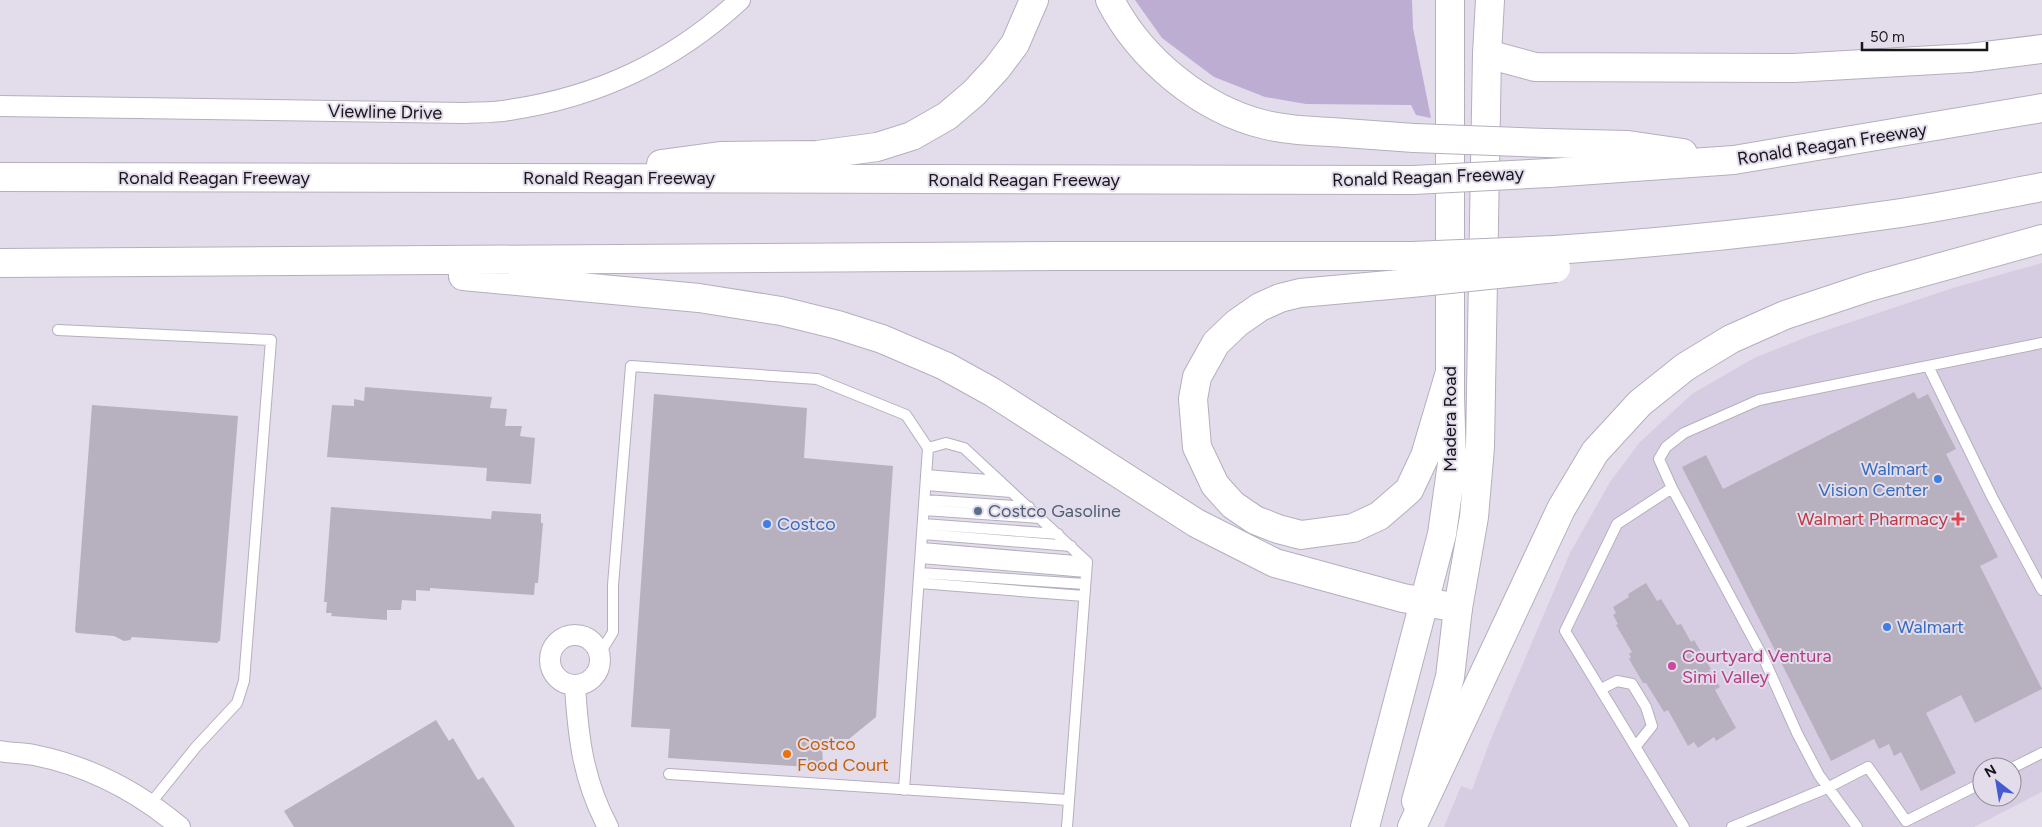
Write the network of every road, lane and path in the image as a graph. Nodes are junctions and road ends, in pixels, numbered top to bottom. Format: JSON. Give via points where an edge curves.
{"nodes":[{"id":1,"x":740,"y":0,"type":"edge"},
{"id":2,"x":1034,"y":0,"type":"edge"},
{"id":3,"x":1110,"y":0,"type":"edge"},
{"id":4,"x":1450,"y":0,"type":"edge"},
{"id":5,"x":1490,"y":0,"type":"edge"},
{"id":6,"x":2042,"y":49,"type":"edge"},
{"id":7,"x":1487,"y":54,"type":"junction"},
{"id":8,"x":0,"y":106,"type":"edge"},
{"id":9,"x":2042,"y":108,"type":"edge"},
{"id":10,"x":1734,"y":160,"type":"junction"},
{"id":11,"x":0,"y":178,"type":"edge"},
{"id":12,"x":557,"y":178,"type":"junction"},
{"id":13,"x":2042,"y":188,"type":"edge"},
{"id":14,"x":2042,"y":239,"type":"edge"},
{"id":15,"x":1555,"y":259,"type":"junction"},
{"id":16,"x":319,"y":262,"type":"junction"},
{"id":17,"x":0,"y":263,"type":"edge"},
{"id":18,"x":58,"y":330,"type":"dead end"},
{"id":19,"x":2042,"y":343,"type":"edge"},
{"id":20,"x":1928,"y":366,"type":"junction"},
{"id":21,"x":1450,"y":372,"type":"junction"},
{"id":22,"x":928,"y":448,"type":"junction"},
{"id":23,"x":926,"y":480,"type":"junction"},
{"id":24,"x":1000,"y":481,"type":"junction"},
{"id":25,"x":1672,"y":488,"type":"junction"},
{"id":26,"x":1011,"y":492,"type":"junction"},
{"id":27,"x":924,"y":505,"type":"junction"},
{"id":28,"x":1028,"y":507,"type":"junction"},
{"id":29,"x":1040,"y":518,"type":"junction"},
{"id":30,"x":923,"y":529,"type":"junction"},
{"id":31,"x":1058,"y":534,"type":"junction"},
{"id":32,"x":1071,"y":546,"type":"junction"},
{"id":33,"x":921,"y":553,"type":"junction"},
{"id":34,"x":1086,"y":567,"type":"junction"},
{"id":35,"x":919,"y":578,"type":"junction"},
{"id":36,"x":1085,"y":584,"type":"junction"},
{"id":37,"x":2042,"y":590,"type":"edge"},
{"id":38,"x":1084,"y":596,"type":"junction"},
{"id":39,"x":1426,"y":602,"type":"junction"},
{"id":40,"x":1458,"y":608,"type":"junction"},
{"id":41,"x":599,"y":655,"type":"junction"},
{"id":42,"x":575,"y":685,"type":"junction"},
{"id":43,"x":1601,"y":688,"type":"junction"},
{"id":44,"x":1636,"y":746,"type":"junction"},
{"id":45,"x":0,"y":752,"type":"edge"},
{"id":46,"x":2042,"y":753,"type":"edge"},
{"id":47,"x":2022,"y":763,"type":"edge"},
{"id":48,"x":668,"y":774,"type":"dead end"},
{"id":49,"x":1827,"y":788,"type":"junction"},
{"id":50,"x":1972,"y":788,"type":"edge"},
{"id":51,"x":904,"y":790,"type":"junction"},
{"id":52,"x":1068,"y":800,"type":"junction"},
{"id":53,"x":150,"y":804,"type":"junction"},
{"id":54,"x":180,"y":827,"type":"edge"},
{"id":55,"x":608,"y":827,"type":"edge"},
{"id":56,"x":1067,"y":827,"type":"edge"},
{"id":57,"x":1365,"y":827,"type":"edge"},
{"id":58,"x":1410,"y":827,"type":"edge"},
{"id":59,"x":1684,"y":827,"type":"edge"},
{"id":60,"x":1732,"y":827,"type":"edge"},
{"id":61,"x":1857,"y":827,"type":"edge"}],
"edges":[{"from":1,"to":8,"type":"street","name":"Viewline Drive","via":[[682,48],[648,67],[573,97],[507,111]]},
{"from":2,"to":12,"type":"main road","via":[[1015,44],[997,68],[947,116],[912,136],[877,147],[817,155],[720,156]]},
{"from":3,"to":10,"type":"main road","bridge":true,"via":[[1138,41],[1173,77],[1220,108],[1268,125],[1414,138],[1628,146]]},
{"from":4,"to":21,"type":"main road","name":"Madera Road"},
{"from":5,"to":7,"type":"main road","name":"Madera Road"},
{"from":6,"to":7,"type":"main road","via":[[1969,58],[1794,68],[1536,67]]},
{"from":7,"to":40,"type":"main road","name":"Madera Road","via":[[1480,447],[1474,517]]},
{"from":9,"to":10,"type":"main road","name":"Ronald Reagan Freeway"},
{"from":10,"to":12,"type":"main road","name":"Ronald Reagan Freeway","bridge":true,"via":[[1414,180]]},
{"from":11,"to":12,"type":"main road","name":"Ronald Reagan Freeway"},
{"from":13,"to":15,"type":"main road","via":[[1902,213],[1772,230],[1663,256]]},
{"from":14,"to":58,"type":"main road","via":[[1870,287],[1785,315],[1731,339],[1686,367],[1640,403],[1595,452],[1561,509]]},
{"from":15,"to":16,"type":"main road","bridge":true,"via":[[1047,256]]},
{"from":15,"to":21,"type":"main road","bridge":true,"via":[[1411,284],[1300,293],[1260,307],[1216,343],[1198,377],[1193,399],[1197,447],[1215,485],[1233,505],[1255,520],[1301,534],[1353,528],[1379,516],[1409,490],[1424,456]]},
{"from":16,"to":17,"type":"main road"},
{"from":16,"to":39,"type":"main road","via":[[699,298],[781,311],[838,325],[882,339],[969,379],[1196,524],[1275,563]]},
{"from":18,"to":53,"type":"lane","via":[[271,340],[244,681],[237,703]]},
{"from":19,"to":20,"type":"lane"},
{"from":20,"to":25,"type":"lane","via":[[1759,400],[1684,433],[1666,448],[1659,459]]},
{"from":20,"to":37,"type":"lane"},
{"from":21,"to":39,"type":"main road","name":"Madera Road","via":[[1452,463],[1442,534]]},
{"from":22,"to":23,"type":"lane"},
{"from":22,"to":24,"type":"lane","via":[[946,443],[964,448]]},
{"from":22,"to":41,"type":"lane","via":[[906,415],[817,379],[631,366],[613,585],[613,632]]},
{"from":23,"to":24,"type":"lane"},
{"from":23,"to":26,"type":"lane"},
{"from":23,"to":27,"type":"lane"},
{"from":24,"to":26,"type":"lane"},
{"from":25,"to":43,"type":"lane","via":[[1617,524],[1565,631]]},
{"from":25,"to":49,"type":"lane","via":[[1764,659],[1797,733]]},
{"from":26,"to":28,"type":"lane"},
{"from":27,"to":28,"type":"lane"},
{"from":27,"to":29,"type":"lane"},
{"from":27,"to":30,"type":"lane"},
{"from":28,"to":29,"type":"lane"},
{"from":29,"to":31,"type":"lane"},
{"from":30,"to":31,"type":"lane"},
{"from":30,"to":32,"type":"lane"},
{"from":30,"to":33,"type":"lane"},
{"from":31,"to":32,"type":"lane"},
{"from":32,"to":34,"type":"lane"},
{"from":33,"to":34,"type":"lane"},
{"from":33,"to":35,"type":"lane"},
{"from":34,"to":36,"type":"lane"},
{"from":35,"to":36,"type":"lane"},
{"from":35,"to":38,"type":"lane"},
{"from":35,"to":51,"type":"lane"},
{"from":36,"to":38,"type":"lane"},
{"from":38,"to":52,"type":"lane"},
{"from":39,"to":40,"type":"main road"},
{"from":39,"to":57,"type":"main road","name":"Madera Road"},
{"from":40,"to":58,"type":"main road","name":"Madera Road","via":[[1450,677]]},
{"from":41,"to":42,"type":"street","via":[[596,672],[584,683]]},
{"from":41,"to":42,"type":"street","via":[[584,636],[566,636],[554,646],[551,668],[560,680]]},
{"from":42,"to":55,"type":"street","via":[[578,738],[589,784]]},
{"from":43,"to":44,"type":"lane"},
{"from":43,"to":44,"type":"lane","via":[[1617,681],[1632,684],[1646,706],[1652,726]]},
{"from":44,"to":59,"type":"lane"},
{"from":45,"to":53,"type":"street","via":[[32,754],[68,763],[131,791]]},
{"from":46,"to":47,"type":"lane"},
{"from":48,"to":51,"type":"lane"},
{"from":49,"to":50,"type":"lane","via":[[1868,767],[1906,821]]},
{"from":49,"to":60,"type":"lane"},
{"from":49,"to":61,"type":"lane"},
{"from":51,"to":52,"type":"lane"},
{"from":52,"to":56,"type":"lane"},
{"from":53,"to":54,"type":"street"}]}
